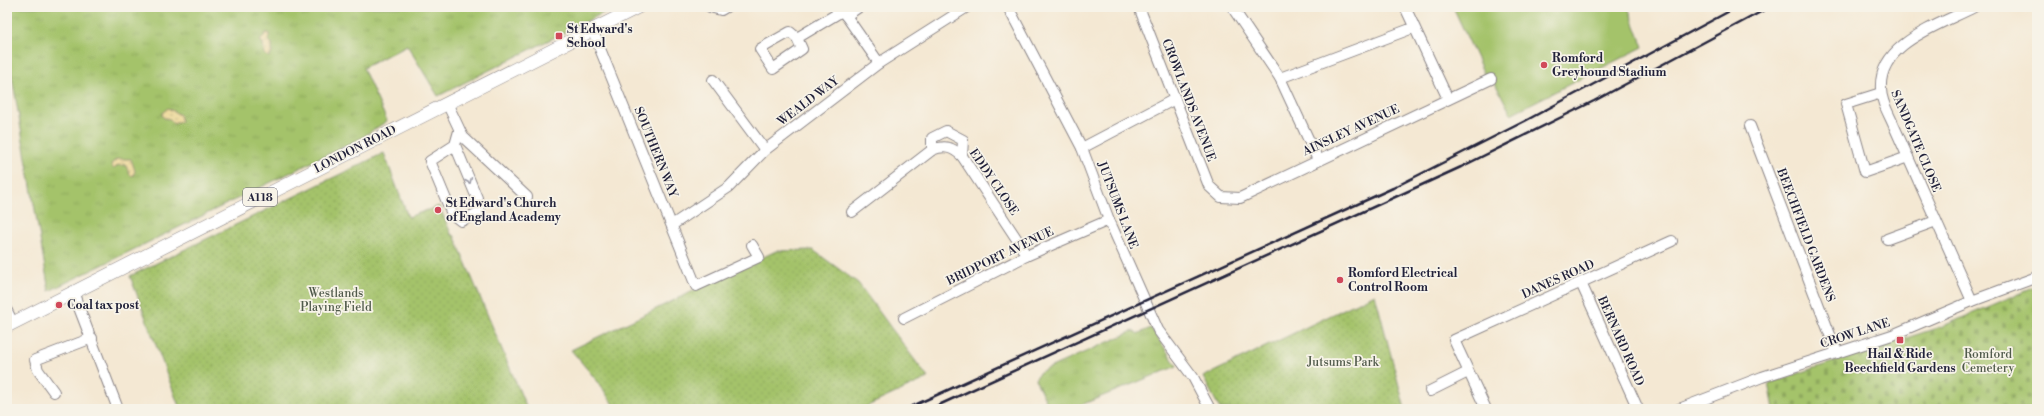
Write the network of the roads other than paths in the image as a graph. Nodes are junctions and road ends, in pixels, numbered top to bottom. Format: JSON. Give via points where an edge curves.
{"nodes":[{"id":1,"x":638,"y":7,"type":"edge"},
{"id":2,"x":710,"y":7,"type":"edge"},
{"id":3,"x":726,"y":7,"type":"edge"},
{"id":4,"x":859,"y":7,"type":"edge"},
{"id":5,"x":967,"y":7,"type":"edge"},
{"id":6,"x":1008,"y":7,"type":"edge"},
{"id":7,"x":1139,"y":7,"type":"edge"},
{"id":8,"x":1232,"y":7,"type":"edge"},
{"id":9,"x":1405,"y":7,"type":"edge"},
{"id":10,"x":1974,"y":7,"type":"edge"},
{"id":11,"x":843,"y":11,"type":"edge"},
{"id":12,"x":1414,"y":28,"type":"junction"},
{"id":13,"x":592,"y":29,"type":"junction"},
{"id":14,"x":797,"y":38,"type":"dead end"},
{"id":15,"x":879,"y":63,"type":"junction"},
{"id":16,"x":1280,"y":78,"type":"junction"},
{"id":17,"x":1491,"y":79,"type":"dead end"},
{"id":18,"x":713,"y":80,"type":"dead end"},
{"id":19,"x":1881,"y":93,"type":"junction"},
{"id":20,"x":1175,"y":99,"type":"junction"},
{"id":21,"x":1448,"y":99,"type":"junction"},
{"id":22,"x":447,"y":103,"type":"junction"},
{"id":23,"x":1750,"y":126,"type":"dead end"},
{"id":24,"x":459,"y":131,"type":"junction"},
{"id":25,"x":455,"y":145,"type":"junction"},
{"id":26,"x":1082,"y":148,"type":"junction"},
{"id":27,"x":765,"y":150,"type":"junction"},
{"id":28,"x":932,"y":150,"type":"junction"},
{"id":29,"x":962,"y":156,"type":"junction"},
{"id":30,"x":1908,"y":157,"type":"junction"},
{"id":31,"x":1318,"y":160,"type":"junction"},
{"id":32,"x":527,"y":197,"type":"dead end"},
{"id":33,"x":1221,"y":197,"type":"joint"},
{"id":34,"x":852,"y":212,"type":"dead end"},
{"id":35,"x":1109,"y":220,"type":"junction"},
{"id":36,"x":1936,"y":221,"type":"junction"},
{"id":37,"x":672,"y":225,"type":"junction"},
{"id":38,"x":1887,"y":239,"type":"dead end"},
{"id":39,"x":1672,"y":241,"type":"dead end"},
{"id":40,"x":752,"y":245,"type":"dead end"},
{"id":41,"x":1026,"y":256,"type":"junction"},
{"id":42,"x":2037,"y":277,"type":"edge"},
{"id":43,"x":1581,"y":283,"type":"junction"},
{"id":44,"x":73,"y":292,"type":"junction"},
{"id":45,"x":1972,"y":301,"type":"junction"},
{"id":46,"x":7,"y":311,"type":"edge"},
{"id":47,"x":904,"y":318,"type":"dead end"},
{"id":48,"x":10,"y":325,"type":"edge"},
{"id":49,"x":92,"y":338,"type":"junction"},
{"id":50,"x":1837,"y":353,"type":"junction"},
{"id":51,"x":1468,"y":372,"type":"junction"},
{"id":52,"x":1430,"y":391,"type":"dead end"},
{"id":53,"x":54,"y":392,"type":"dead end"},
{"id":54,"x":118,"y":409,"type":"edge"},
{"id":55,"x":1210,"y":409,"type":"edge"},
{"id":56,"x":1486,"y":409,"type":"edge"},
{"id":57,"x":1638,"y":409,"type":"edge"},
{"id":58,"x":1679,"y":409,"type":"edge"}],
"edges":[{"from":1,"to":13,"type":"main road","name":"LONDON ROAD","number":"A118"},
{"from":2,"to":3,"type":"street","via":[[721,10]]},
{"from":4,"to":11,"type":"street"},
{"from":5,"to":15,"type":"street","name":"WEALD WAY"},
{"from":6,"to":26,"type":"street","name":"JUTSUMS LANE"},
{"from":7,"to":20,"type":"street","name":"CROWLANDS AVENUE"},
{"from":8,"to":16,"type":"street"},
{"from":9,"to":12,"type":"street"},
{"from":10,"to":19,"type":"street","name":"SANDGATE CLOSE","via":[[1916,36],[1895,51],[1884,68]]},
{"from":11,"to":14,"type":"street"},
{"from":11,"to":15,"type":"street"},
{"from":12,"to":16,"type":"street"},
{"from":12,"to":21,"type":"street"},
{"from":13,"to":22,"type":"main road","name":"LONDON ROAD","number":"A118"},
{"from":13,"to":37,"type":"street","name":"SOUTHERN WAY"},
{"from":15,"to":27,"type":"street","name":"WEALD WAY"},
{"from":16,"to":31,"type":"street"},
{"from":17,"to":21,"type":"street","name":"AINSLEY AVENUE"},
{"from":18,"to":27,"type":"street"},
{"from":19,"to":30,"type":"street","name":"SANDGATE CLOSE"},
{"from":19,"to":30,"type":"street","via":[[1846,104],[1865,172]]},
{"from":20,"to":26,"type":"street"},
{"from":20,"to":33,"type":"street","name":"CROWLANDS AVENUE","via":[[1209,186]]},
{"from":21,"to":31,"type":"street","name":"AINSLEY AVENUE"},
{"from":22,"to":24,"type":"street"},
{"from":22,"to":44,"type":"main road","name":"LONDON ROAD","number":"A118"},
{"from":23,"to":50,"type":"street","name":"BEECHFIELD GARDENS"},
{"from":24,"to":25,"type":"street"},
{"from":24,"to":32,"type":"street"},
{"from":25,"to":25,"type":"street","one_way":true,"via":[[477,198],[480,212],[461,221],[452,214],[430,161]]},
{"from":26,"to":35,"type":"street","name":"JUTSUMS LANE"},
{"from":27,"to":37,"type":"street","name":"WEALD WAY","via":[[729,187]]},
{"from":28,"to":29,"type":"street","name":"EDDY CLOSE","via":[[942,146],[952,148]]},
{"from":28,"to":29,"type":"street","via":[[932,138],[946,131],[962,140]]},
{"from":28,"to":34,"type":"street"},
{"from":29,"to":41,"type":"street","name":"EDDY CLOSE"},
{"from":30,"to":36,"type":"street","name":"SANDGATE CLOSE"},
{"from":31,"to":33,"type":"street","name":"AINSLEY AVENUE","via":[[1240,198]]},
{"from":35,"to":41,"type":"street","name":"BRIDPORT AVENUE"},
{"from":35,"to":55,"type":"street","name":"JUTSUMS LANE","via":[[1158,330],[1193,376]]},
{"from":36,"to":38,"type":"street"},
{"from":36,"to":45,"type":"street","name":"SANDGATE CLOSE"},
{"from":37,"to":40,"type":"street","name":"SOUTHERN WAY","via":[[696,286],[759,257]]},
{"from":39,"to":43,"type":"street","name":"DANES ROAD"},
{"from":41,"to":47,"type":"street","name":"BRIDPORT AVENUE"},
{"from":42,"to":45,"type":"street","name":"CROW LANE"},
{"from":43,"to":51,"type":"street","name":"DANES ROAD","via":[[1454,340]]},
{"from":43,"to":57,"type":"street","name":"BERNARD ROAD"},
{"from":44,"to":48,"type":"main road","number":"A118"},
{"from":44,"to":49,"type":"street"},
{"from":45,"to":50,"type":"street","name":"CROW LANE","via":[[1892,335]]},
{"from":46,"to":48,"type":"street"},
{"from":49,"to":53,"type":"street","via":[[35,360],[38,370]]},
{"from":49,"to":54,"type":"street"},
{"from":50,"to":58,"type":"street","name":"CROW LANE","via":[[1731,388]]},
{"from":51,"to":52,"type":"street"},
{"from":51,"to":56,"type":"street"}]}
